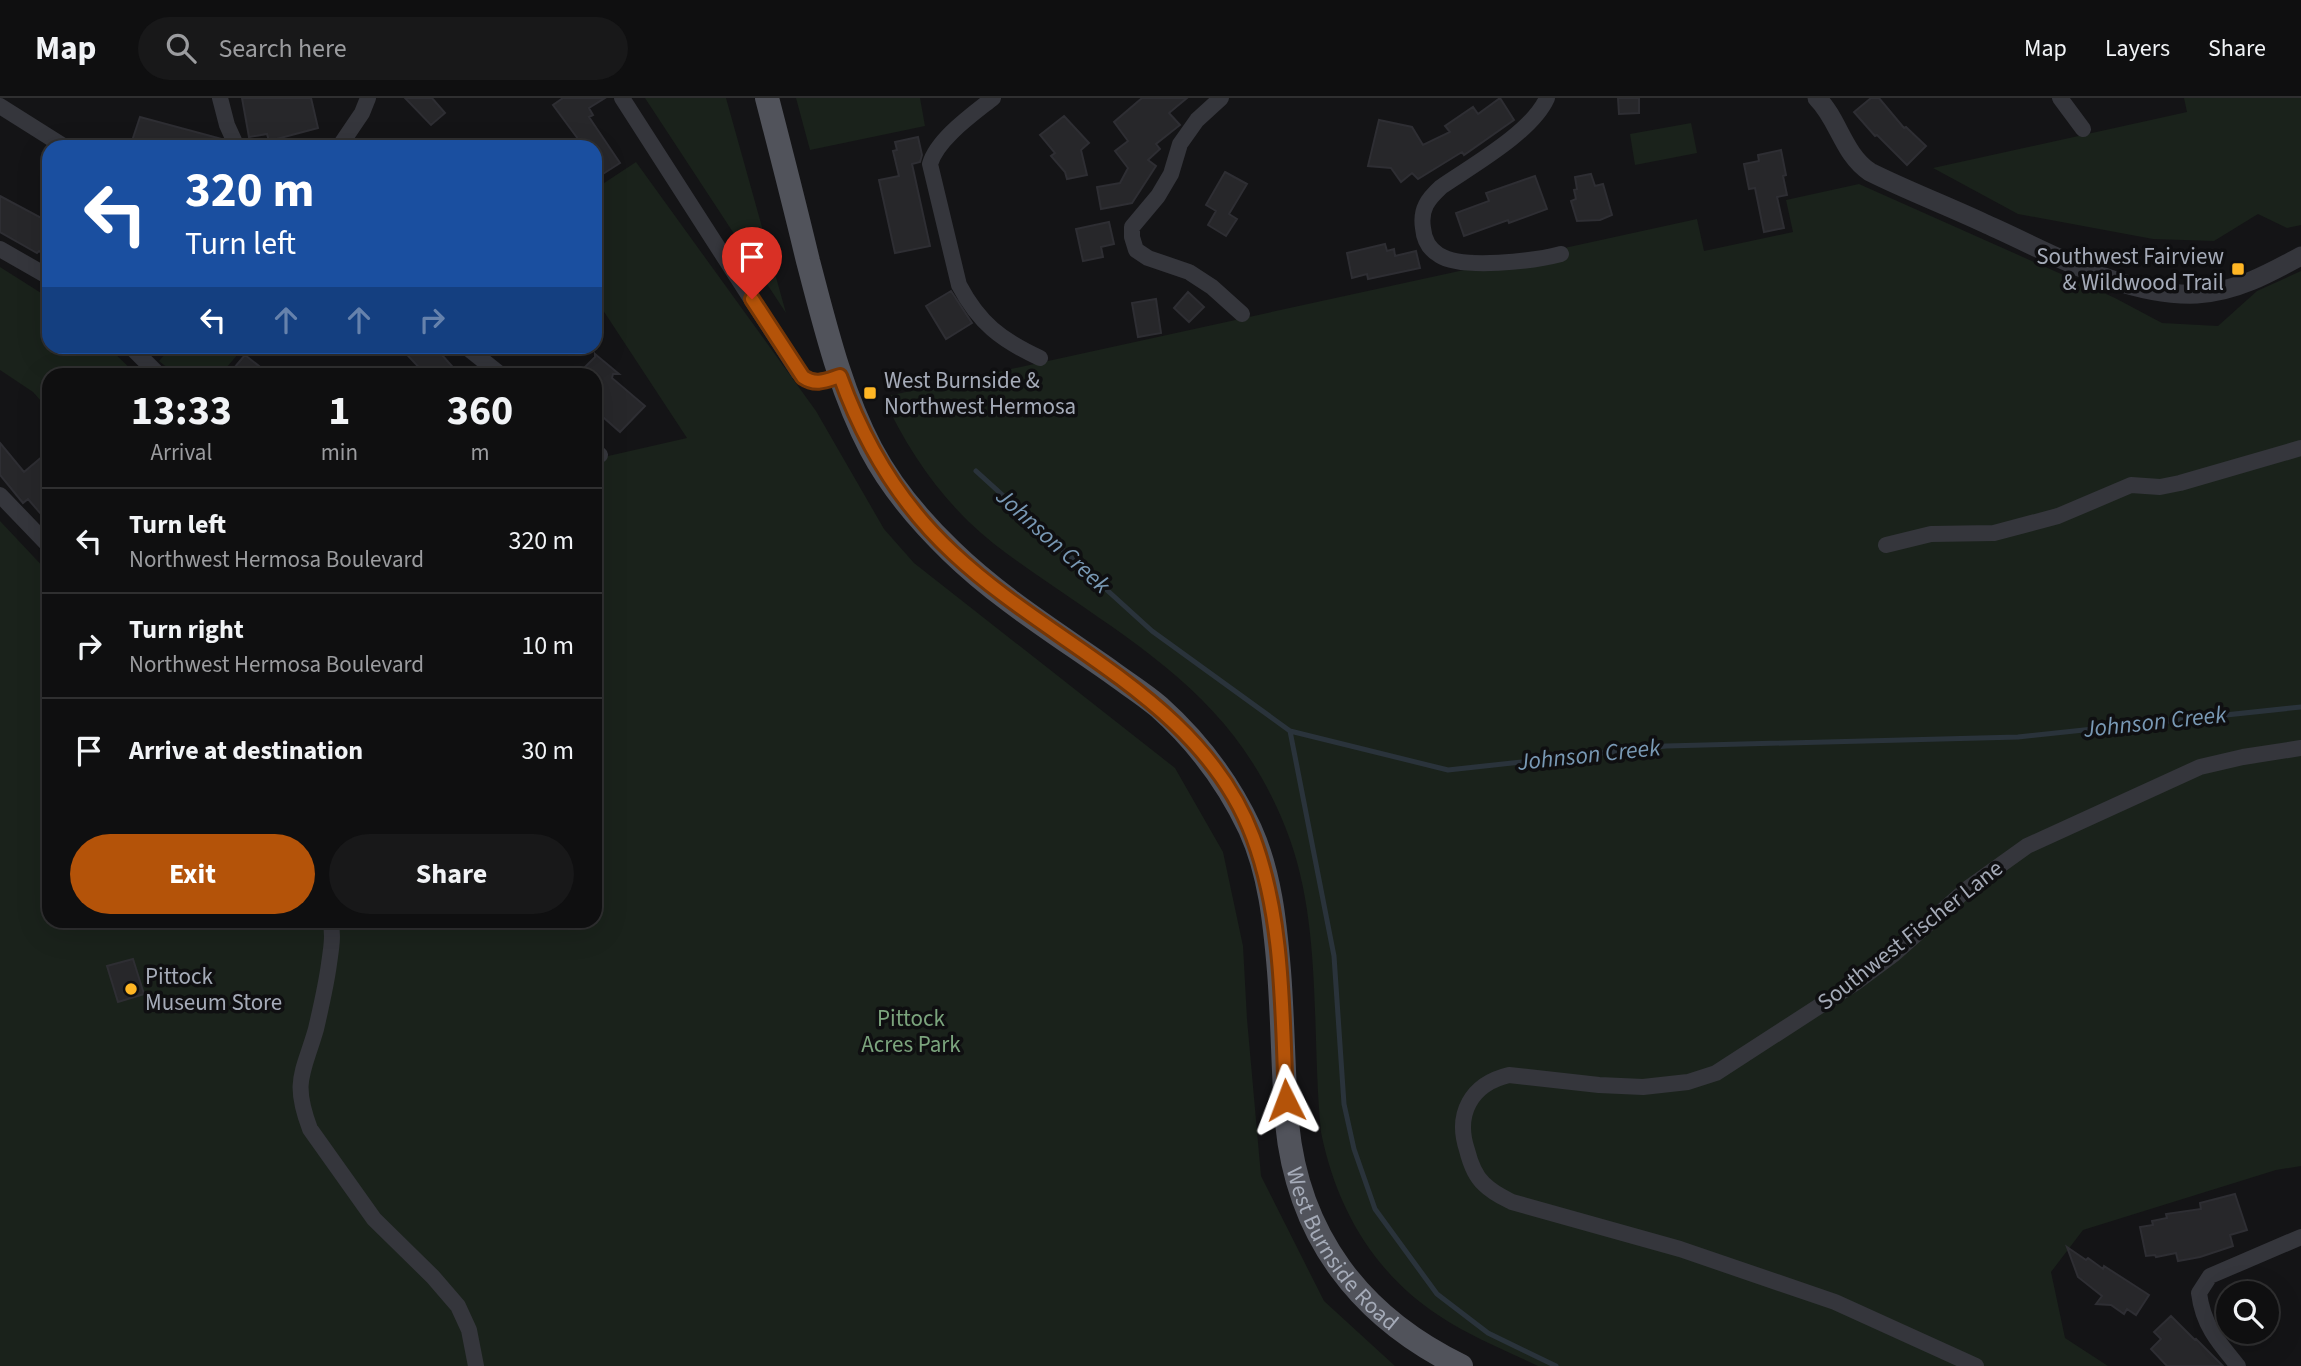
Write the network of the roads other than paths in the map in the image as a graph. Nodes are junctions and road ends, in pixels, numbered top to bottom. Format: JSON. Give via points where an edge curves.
{"nodes":[{"id":1,"x":220,"y":98,"type":"edge"},
{"id":2,"x":368,"y":98,"type":"edge"},
{"id":3,"x":622,"y":98,"type":"edge"},
{"id":4,"x":767,"y":98,"type":"edge"},
{"id":5,"x":993,"y":98,"type":"edge"},
{"id":6,"x":1221,"y":98,"type":"edge"},
{"id":7,"x":1547,"y":98,"type":"edge"},
{"id":8,"x":1817,"y":98,"type":"edge"},
{"id":9,"x":2060,"y":98,"type":"edge"},
{"id":10,"x":0,"y":106,"type":"edge"},
{"id":11,"x":2084,"y":129,"type":"dead end"},
{"id":12,"x":54,"y":140,"type":"edge"},
{"id":13,"x":234,"y":140,"type":"edge"},
{"id":14,"x":344,"y":140,"type":"edge"},
{"id":15,"x":0,"y":249,"type":"edge"},
{"id":16,"x":1561,"y":254,"type":"dead end"},
{"id":17,"x":2301,"y":256,"type":"edge"},
{"id":18,"x":42,"y":273,"type":"edge"},
{"id":19,"x":1242,"y":314,"type":"dead end"},
{"id":20,"x":138,"y":354,"type":"edge"},
{"id":21,"x":475,"y":354,"type":"edge"},
{"id":22,"x":1040,"y":358,"type":"dead end"},
{"id":23,"x":152,"y":368,"type":"edge"},
{"id":24,"x":492,"y":368,"type":"edge"},
{"id":25,"x":840,"y":376,"type":"junction"},
{"id":26,"x":2301,"y":448,"type":"edge"},
{"id":27,"x":0,"y":495,"type":"edge"},
{"id":28,"x":42,"y":539,"type":"edge"},
{"id":29,"x":1886,"y":545,"type":"dead end"},
{"id":30,"x":2301,"y":748,"type":"edge"},
{"id":31,"x":331,"y":928,"type":"edge"},
{"id":32,"x":2301,"y":1237,"type":"edge"},
{"id":33,"x":476,"y":1366,"type":"edge"},
{"id":34,"x":1461,"y":1366,"type":"edge"},
{"id":35,"x":1976,"y":1366,"type":"edge"},
{"id":36,"x":2238,"y":1366,"type":"edge"}],
"edges":[{"from":1,"to":13,"type":"street"},
{"from":2,"to":14,"type":"street"},
{"from":3,"to":25,"type":"street","via":[[798,372],[815,382]]},
{"from":4,"to":25,"type":"main road","name":"West Burnside Road"},
{"from":5,"to":22,"type":"street","via":[[942,143],[930,164],[959,285],[968,302],[981,320],[1011,344]]},
{"from":6,"to":19,"type":"street","via":[[1180,144],[1171,174],[1132,227],[1132,237],[1136,250],[1189,272]]},
{"from":7,"to":16,"type":"street","via":[[1525,127],[1429,198],[1421,219],[1427,244],[1453,260],[1481,264]]},
{"from":8,"to":17,"type":"street","via":[[1852,156],[1870,172],[2124,283],[2152,291],[2215,292],[2257,279]]},
{"from":9,"to":11,"type":"street"},
{"from":10,"to":12,"type":"street"},
{"from":15,"to":18,"type":"street"},
{"from":20,"to":23,"type":"street"},
{"from":21,"to":24,"type":"street"},
{"from":25,"to":34,"type":"main road","name":"West Burnside Road","via":[[872,451],[910,505],[952,552],[1155,704],[1198,747],[1224,783],[1253,836],[1274,916],[1287,1124],[1303,1198],[1348,1281],[1400,1331]]},
{"from":26,"to":29,"type":"street","via":[[2180,483],[2131,485],[2057,516],[1994,533],[1931,534]]},
{"from":27,"to":28,"type":"street"},
{"from":30,"to":35,"type":"street","name":"Southwest Fischer Lane","via":[[2200,767],[2027,846],[1967,889],[1855,984],[1716,1073],[1688,1082],[1643,1087],[1509,1075],[1480,1090],[1465,1110],[1463,1138],[1470,1162],[1496,1195],[1680,1249],[1835,1302]]},
{"from":31,"to":33,"type":"street","via":[[324,993],[302,1069],[304,1115],[374,1219],[458,1306],[469,1329]]},
{"from":32,"to":36,"type":"street","via":[[2210,1276],[2199,1293],[2202,1314]]}]}
